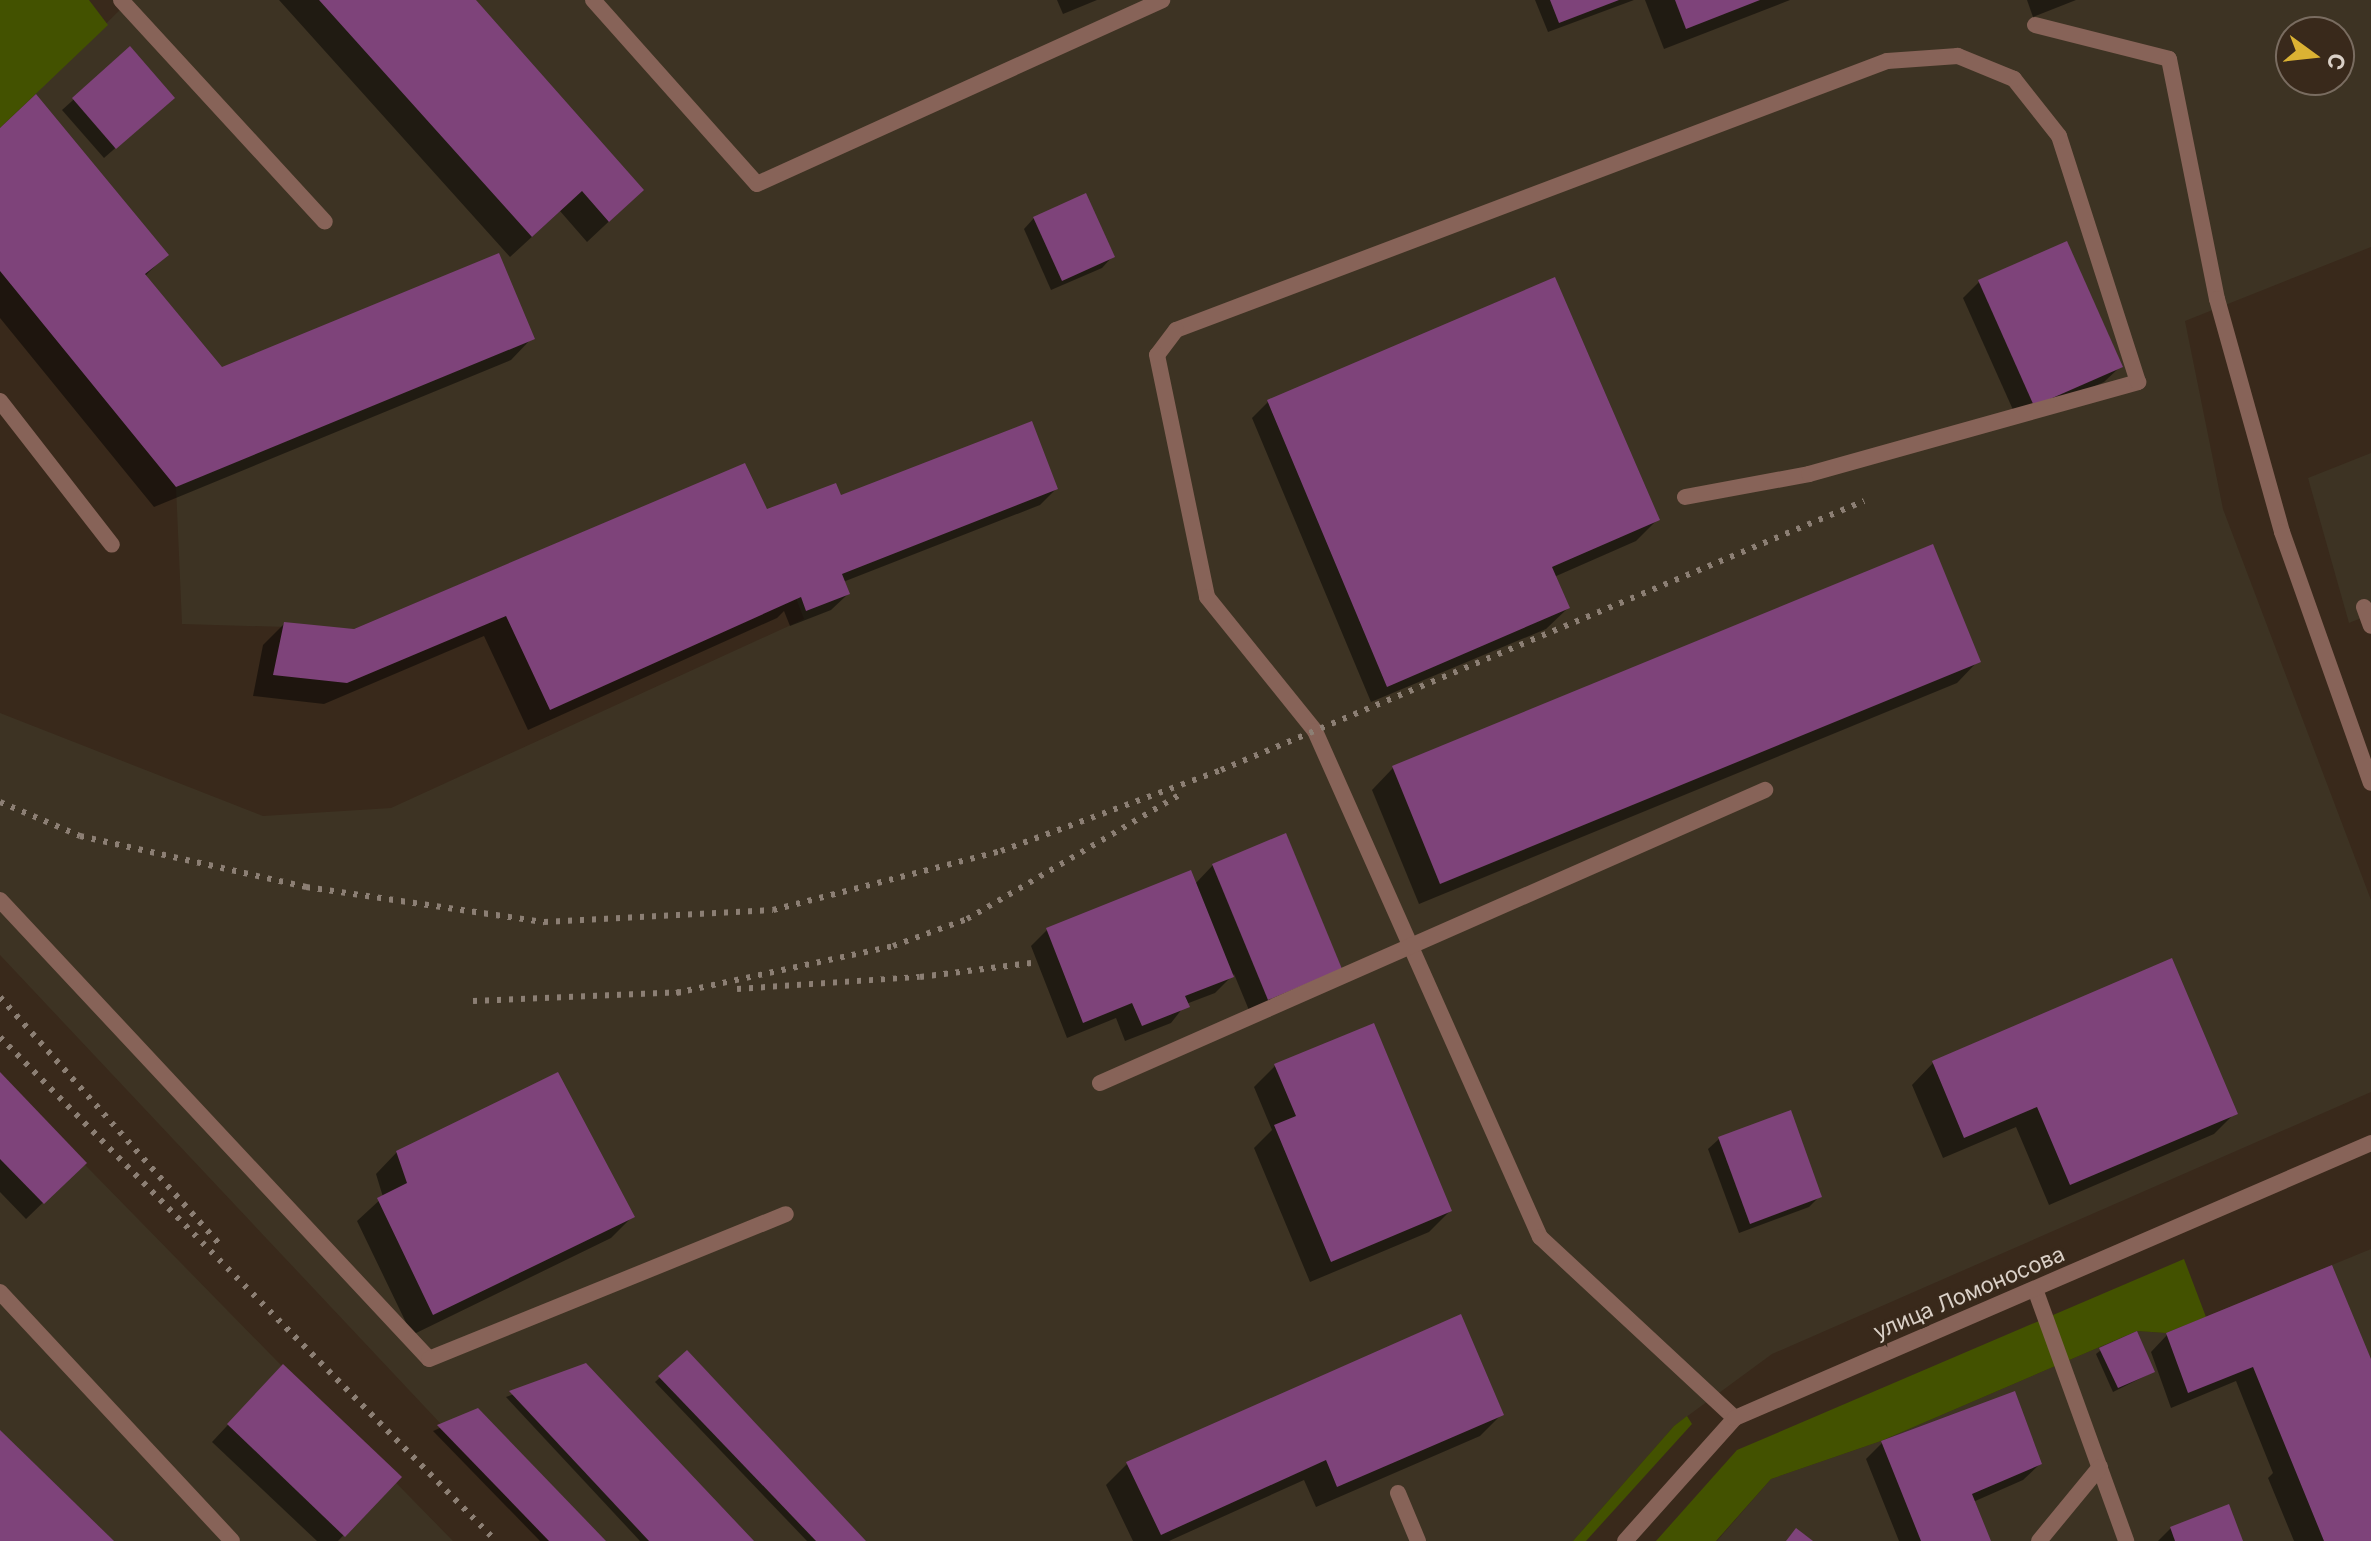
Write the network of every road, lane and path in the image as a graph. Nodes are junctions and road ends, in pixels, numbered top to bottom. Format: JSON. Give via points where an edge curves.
{"nodes":[{"id":1,"x":121,"y":0,"type":"edge"},
{"id":2,"x":593,"y":0,"type":"edge"},
{"id":3,"x":1162,"y":0,"type":"edge"},
{"id":4,"x":2035,"y":25,"type":"dead end"},
{"id":5,"x":325,"y":222,"type":"dead end"},
{"id":6,"x":0,"y":401,"type":"edge"},
{"id":7,"x":1685,"y":497,"type":"dead end"},
{"id":8,"x":112,"y":545,"type":"dead end"},
{"id":9,"x":2364,"y":607,"type":"dead end"},
{"id":10,"x":2371,"y":626,"type":"edge"},
{"id":11,"x":2371,"y":783,"type":"edge"},
{"id":12,"x":1765,"y":790,"type":"dead end"},
{"id":13,"x":0,"y":900,"type":"edge"},
{"id":14,"x":1412,"y":948,"type":"junction"},
{"id":15,"x":1100,"y":1083,"type":"dead end"},
{"id":16,"x":2370,"y":1146,"type":"edge"},
{"id":17,"x":786,"y":1214,"type":"dead end"},
{"id":18,"x":2035,"y":1289,"type":"junction"},
{"id":19,"x":0,"y":1292,"type":"edge"},
{"id":20,"x":1735,"y":1418,"type":"junction"},
{"id":21,"x":2100,"y":1467,"type":"junction"},
{"id":22,"x":1398,"y":1493,"type":"dead end"},
{"id":23,"x":232,"y":1541,"type":"edge"},
{"id":24,"x":1418,"y":1541,"type":"edge"},
{"id":25,"x":1625,"y":1541,"type":"edge"},
{"id":26,"x":2039,"y":1541,"type":"edge"},
{"id":27,"x":2126,"y":1541,"type":"edge"}],
"edges":[{"from":1,"to":5,"type":"street"},
{"from":2,"to":3,"type":"street","via":[[757,184]]},
{"from":4,"to":11,"type":"street","via":[[2169,59],[2225,328],[2282,532]]},
{"from":6,"to":8,"type":"street"},
{"from":7,"to":14,"type":"street","via":[[1809,474],[2138,382],[2059,136],[2014,79],[1958,56],[1887,61],[1176,330],[1157,355],[1207,597],[1315,731]]},
{"from":9,"to":10,"type":"street"},
{"from":12,"to":14,"type":"street"},
{"from":13,"to":17,"type":"street","via":[[429,1359]]},
{"from":14,"to":15,"type":"street"},
{"from":14,"to":20,"type":"street","via":[[1540,1237]]},
{"from":16,"to":18,"type":"street","name":"улица Ломоносова"},
{"from":18,"to":20,"type":"street","name":"улица Ломоносова"},
{"from":18,"to":21,"type":"street"},
{"from":19,"to":23,"type":"street"},
{"from":20,"to":25,"type":"street","name":"улица Ломоносова"},
{"from":21,"to":26,"type":"street"},
{"from":21,"to":27,"type":"street"},
{"from":22,"to":24,"type":"street"}]}
